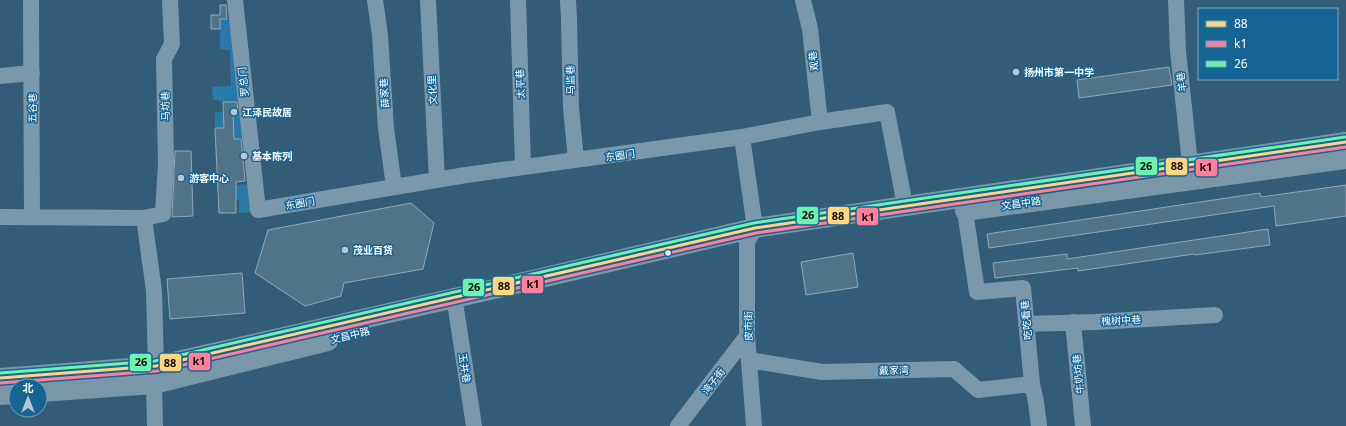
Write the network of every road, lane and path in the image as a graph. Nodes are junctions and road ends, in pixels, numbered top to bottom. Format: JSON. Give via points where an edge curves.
{"nodes":[{"id":1,"x":31,"y":0,"type":"edge"},
{"id":2,"x":170,"y":0,"type":"edge"},
{"id":3,"x":235,"y":0,"type":"edge"},
{"id":4,"x":374,"y":0,"type":"edge"},
{"id":5,"x":428,"y":0,"type":"edge"},
{"id":6,"x":518,"y":0,"type":"edge"},
{"id":7,"x":568,"y":0,"type":"edge"},
{"id":8,"x":803,"y":0,"type":"edge"},
{"id":9,"x":1176,"y":0,"type":"edge"},
{"id":10,"x":32,"y":73,"type":"junction"},
{"id":11,"x":0,"y":76,"type":"edge"},
{"id":12,"x":820,"y":122,"type":"junction"},
{"id":13,"x":742,"y":137,"type":"junction"},
{"id":14,"x":1346,"y":142,"type":"edge"},
{"id":15,"x":1346,"y":159,"type":"edge"},
{"id":16,"x":576,"y":160,"type":"junction"},
{"id":17,"x":1190,"y":164,"type":"junction"},
{"id":18,"x":523,"y":167,"type":"junction"},
{"id":19,"x":437,"y":180,"type":"junction"},
{"id":20,"x":394,"y":187,"type":"junction"},
{"id":21,"x":905,"y":205,"type":"junction"},
{"id":22,"x":258,"y":210,"type":"joint"},
{"id":23,"x":965,"y":210,"type":"junction"},
{"id":24,"x":32,"y":216,"type":"junction"},
{"id":25,"x":0,"y":217,"type":"edge"},
{"id":26,"x":144,"y":218,"type":"junction"},
{"id":27,"x":751,"y":235,"type":"junction"},
{"id":28,"x":456,"y":309,"type":"junction"},
{"id":29,"x":1215,"y":315,"type":"dead end"},
{"id":30,"x":1073,"y":322,"type":"junction"},
{"id":31,"x":1026,"y":324,"type":"junction"},
{"id":32,"x":747,"y":336,"type":"junction"},
{"id":33,"x":749,"y":360,"type":"junction"},
{"id":34,"x":155,"y":375,"type":"junction"},
{"id":35,"x":0,"y":378,"type":"edge"},
{"id":36,"x":1032,"y":384,"type":"junction"},
{"id":37,"x":48,"y":391,"type":"edge"},
{"id":38,"x":155,"y":426,"type":"edge"},
{"id":39,"x":474,"y":426,"type":"edge"},
{"id":40,"x":678,"y":426,"type":"edge"},
{"id":41,"x":754,"y":426,"type":"edge"},
{"id":42,"x":1039,"y":426,"type":"edge"},
{"id":43,"x":1083,"y":426,"type":"edge"}],
"edges":[{"from":1,"to":10,"type":"street","name":"五谷巷"},
{"from":2,"to":26,"type":"street","name":"马坊巷","via":[[172,44],[164,59],[166,163],[163,214]]},
{"from":3,"to":22,"type":"street","name":"罗总门"},
{"from":4,"to":20,"type":"street","name":"薛家巷","via":[[380,35],[386,128]]},
{"from":5,"to":19,"type":"street","name":"文化里"},
{"from":6,"to":18,"type":"street","name":"太平巷"},
{"from":7,"to":16,"type":"street","name":"马监巷","via":[[571,108]]},
{"from":8,"to":12,"type":"street","name":"观巷","via":[[810,29]]},
{"from":9,"to":17,"type":"street","name":"羊巷","via":[[1178,51]]},
{"from":10,"to":11,"type":"street"},
{"from":10,"to":24,"type":"street","name":"五谷巷"},
{"from":12,"to":13,"type":"street","name":"东圈门"},
{"from":12,"to":21,"type":"street","name":"东圈门","via":[[887,112]]},
{"from":13,"to":16,"type":"street","name":"东圈门"},
{"from":13,"to":27,"type":"street","name":"皮市街"},
{"from":14,"to":17,"type":"main road","name":"文昌中路"},
{"from":15,"to":23,"type":"main road","name":"文昌中路"},
{"from":16,"to":18,"type":"street","name":"东圈门"},
{"from":17,"to":21,"type":"main road","name":"文昌中路"},
{"from":18,"to":19,"type":"street","name":"东圈门"},
{"from":19,"to":20,"type":"street","name":"东圈门"},
{"from":20,"to":22,"type":"street","name":"东圈门"},
{"from":21,"to":27,"type":"main road","name":"文昌中路"},
{"from":23,"to":27,"type":"main road","name":"文昌中路","via":[[805,232]]},
{"from":23,"to":31,"type":"street","name":"吃吃看巷","via":[[977,292],[1023,288]]},
{"from":24,"to":25,"type":"street"},
{"from":24,"to":26,"type":"street"},
{"from":26,"to":34,"type":"street","via":[[154,291]]},
{"from":27,"to":28,"type":"main road","name":"文昌中路"},
{"from":27,"to":32,"type":"street","name":"皮市街"},
{"from":27,"to":34,"type":"main road","name":"文昌中路","via":[[494,290]]},
{"from":28,"to":34,"type":"main road","name":"文昌中路"},
{"from":28,"to":39,"type":"street","name":"玉井巷"},
{"from":29,"to":30,"type":"street","name":"槐树中巷"},
{"from":30,"to":31,"type":"street","name":"槐树中巷"},
{"from":30,"to":43,"type":"street","name":"牛奶坊巷"},
{"from":31,"to":36,"type":"street","name":"吃吃看巷"},
{"from":32,"to":33,"type":"street","name":"皮市街"},
{"from":32,"to":40,"type":"street","name":"湾子街"},
{"from":33,"to":36,"type":"street","name":"戴家湾","via":[[822,372],[954,369],[978,390]]},
{"from":33,"to":41,"type":"street","name":"皮市街"},
{"from":34,"to":35,"type":"main road","name":"文昌中路"},
{"from":34,"to":37,"type":"main road","name":"文昌中路"},
{"from":34,"to":38,"type":"street"},
{"from":36,"to":42,"type":"street","name":"吃吃看巷"}]}
